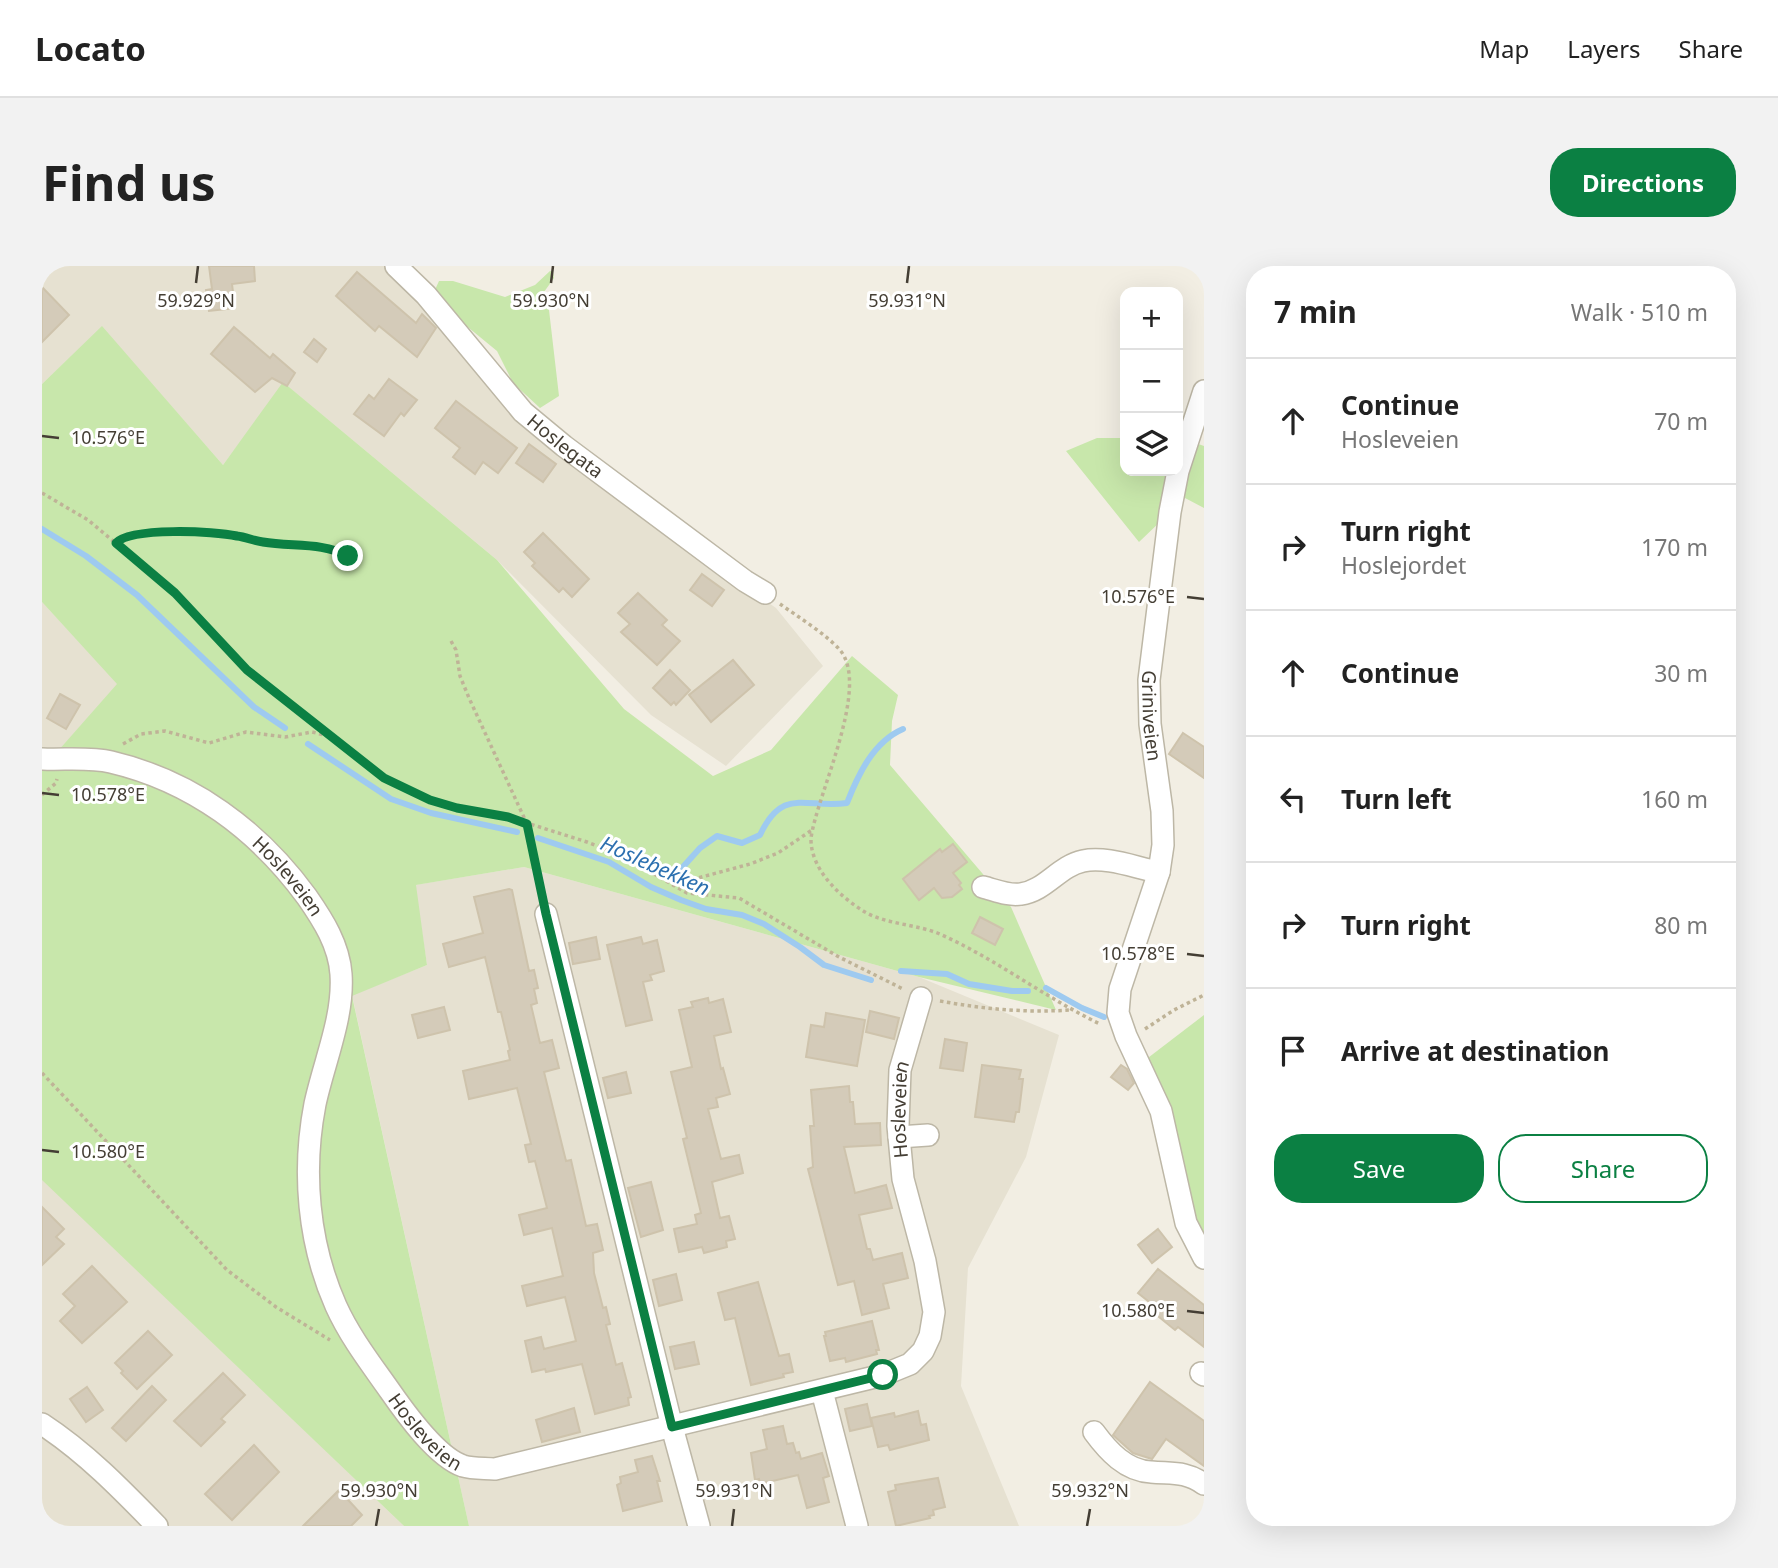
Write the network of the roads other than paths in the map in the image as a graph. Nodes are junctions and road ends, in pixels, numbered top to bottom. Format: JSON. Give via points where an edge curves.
{"nodes":[{"id":1,"x":396,"y":266,"type":"edge"},
{"id":2,"x":1204,"y":391,"type":"edge"},
{"id":3,"x":765,"y":593,"type":"road end"},
{"id":4,"x":42,"y":758,"type":"edge"},
{"id":5,"x":1159,"y":872,"type":"junction"},
{"id":6,"x":983,"y":887,"type":"dead end"},
{"id":7,"x":546,"y":914,"type":"road end"},
{"id":8,"x":921,"y":998,"type":"road end"},
{"id":9,"x":928,"y":1135,"type":"dead end"},
{"id":10,"x":899,"y":1137,"type":"junction"},
{"id":11,"x":1204,"y":1258,"type":"edge"},
{"id":12,"x":822,"y":1391,"type":"junction"},
{"id":13,"x":42,"y":1423,"type":"edge"},
{"id":14,"x":672,"y":1427,"type":"junction"},
{"id":15,"x":1094,"y":1432,"type":"dead end"},
{"id":16,"x":1204,"y":1484,"type":"edge"},
{"id":17,"x":158,"y":1526,"type":"edge"},
{"id":18,"x":699,"y":1526,"type":"edge"},
{"id":19,"x":857,"y":1526,"type":"edge"}],
"edges":[{"from":1,"to":3,"type":"street","name":"Hoslegata","via":[[426,295],[523,412]]},
{"from":2,"to":5,"type":"street","name":"Griniveien","via":[[1170,512],[1149,680],[1162,811]]},
{"from":4,"to":14,"type":"street","name":"Hosleveien","via":[[108,761],[155,774],[194,793],[262,843],[317,912],[334,942],[341,974],[338,1013],[315,1105],[309,1152],[309,1208],[321,1264],[361,1351],[447,1458],[465,1466],[495,1469]]},
{"from":5,"to":6,"type":"street","via":[[1085,860],[1060,870],[1025,894]]},
{"from":5,"to":11,"type":"street","name":"Griniveien","via":[[1120,989],[1118,1013],[1161,1111],[1186,1223]]},
{"from":7,"to":14,"type":"street"},
{"from":8,"to":10,"type":"street","name":"Hosleveien","via":[[900,1070]]},
{"from":9,"to":10,"type":"street"},
{"from":10,"to":12,"type":"street","name":"Hosleveien","via":[[934,1312],[930,1336],[923,1352],[910,1364]]},
{"from":12,"to":14,"type":"street","name":"Hosleveien"},
{"from":12,"to":19,"type":"street"},
{"from":13,"to":17,"type":"street","via":[[110,1477]]},
{"from":14,"to":18,"type":"street"},
{"from":15,"to":16,"type":"street","via":[[1109,1452],[1134,1468],[1191,1475]]}]}
